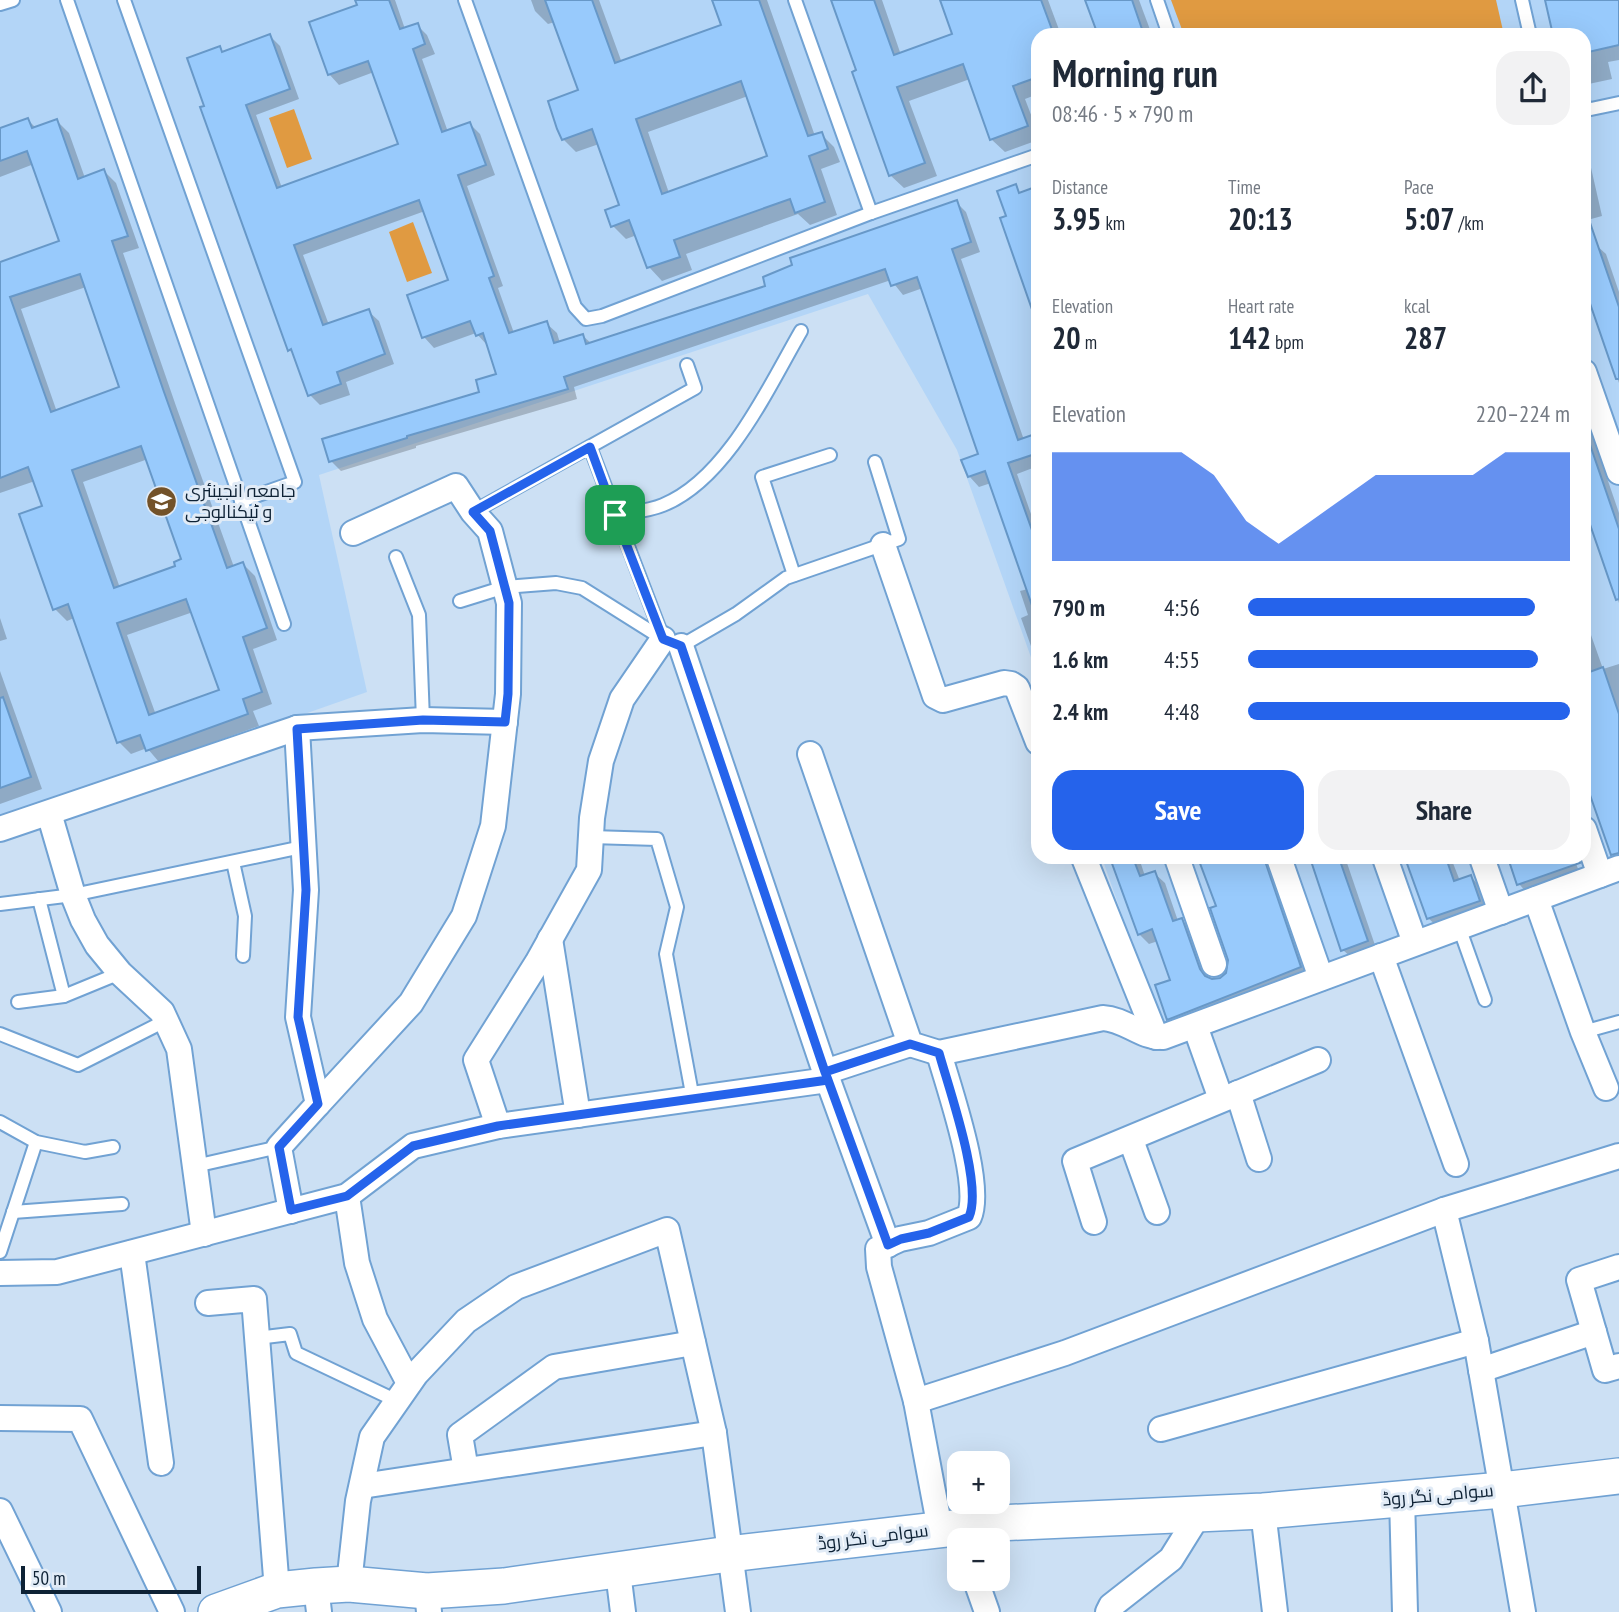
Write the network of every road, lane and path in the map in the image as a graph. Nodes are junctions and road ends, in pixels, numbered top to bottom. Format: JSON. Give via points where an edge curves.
{"nodes":[{"id":1,"x":13,"y":0,"type":"edge"},
{"id":2,"x":67,"y":0,"type":"edge"},
{"id":3,"x":124,"y":0,"type":"edge"},
{"id":4,"x":466,"y":0,"type":"edge"},
{"id":5,"x":795,"y":0,"type":"edge"},
{"id":6,"x":1157,"y":0,"type":"edge"},
{"id":7,"x":1522,"y":0,"type":"edge"},
{"id":8,"x":0,"y":4,"type":"edge"},
{"id":9,"x":1167,"y":28,"type":"edge"},
{"id":10,"x":1528,"y":28,"type":"edge"},
{"id":11,"x":1619,"y":103,"type":"edge"},
{"id":12,"x":1591,"y":109,"type":"edge"},
{"id":13,"x":1031,"y":157,"type":"edge"},
{"id":14,"x":871,"y":213,"type":"junction"},
{"id":15,"x":801,"y":331,"type":"dead end"},
{"id":16,"x":687,"y":365,"type":"dead end"},
{"id":17,"x":1591,"y":384,"type":"edge"},
{"id":18,"x":1610,"y":416,"type":"edge"},
{"id":19,"x":590,"y":447,"type":"junction"},
{"id":20,"x":830,"y":455,"type":"dead end"},
{"id":21,"x":875,"y":462,"type":"dead end"},
{"id":22,"x":1619,"y":472,"type":"edge"},
{"id":23,"x":241,"y":501,"type":"junction"},
{"id":24,"x":473,"y":512,"type":"junction"},
{"id":25,"x":615,"y":515,"type":"junction"},
{"id":26,"x":353,"y":533,"type":"dead end"},
{"id":27,"x":883,"y":545,"type":"junction"},
{"id":28,"x":396,"y":557,"type":"dead end"},
{"id":29,"x":794,"y":575,"type":"junction"},
{"id":30,"x":505,"y":587,"type":"junction"},
{"id":31,"x":460,"y":601,"type":"dead end"},
{"id":32,"x":284,"y":624,"type":"dead end"},
{"id":33,"x":672,"y":643,"type":"junction"},
{"id":34,"x":423,"y":720,"type":"junction"},
{"id":35,"x":505,"y":722,"type":"junction"},
{"id":36,"x":1031,"y":724,"type":"edge"},
{"id":37,"x":297,"y":729,"type":"junction"},
{"id":38,"x":810,"y":754,"type":"dead end"},
{"id":39,"x":49,"y":813,"type":"junction"},
{"id":40,"x":0,"y":829,"type":"edge"},
{"id":41,"x":591,"y":837,"type":"junction"},
{"id":42,"x":1591,"y":841,"type":"edge"},
{"id":43,"x":302,"y":847,"type":"junction"},
{"id":44,"x":233,"y":862,"type":"junction"},
{"id":45,"x":1086,"y":864,"type":"edge"},
{"id":46,"x":1179,"y":864,"type":"edge"},
{"id":47,"x":1281,"y":864,"type":"edge"},
{"id":48,"x":1387,"y":864,"type":"edge"},
{"id":49,"x":1484,"y":864,"type":"edge"},
{"id":50,"x":1609,"y":872,"type":"edge"},
{"id":51,"x":73,"y":894,"type":"junction"},
{"id":52,"x":39,"y":899,"type":"junction"},
{"id":53,"x":1536,"y":899,"type":"junction"},
{"id":54,"x":0,"y":904,"type":"edge"},
{"id":55,"x":1501,"y":912,"type":"junction"},
{"id":56,"x":1459,"y":927,"type":"junction"},
{"id":57,"x":550,"y":939,"type":"junction"},
{"id":58,"x":1415,"y":943,"type":"junction"},
{"id":59,"x":1381,"y":956,"type":"junction"},
{"id":60,"x":243,"y":957,"type":"dead end"},
{"id":61,"x":1214,"y":964,"type":"dead end"},
{"id":62,"x":120,"y":974,"type":"junction"},
{"id":63,"x":1321,"y":978,"type":"junction"},
{"id":64,"x":64,"y":996,"type":"junction"},
{"id":65,"x":1485,"y":1000,"type":"dead end"},
{"id":66,"x":18,"y":1002,"type":"dead end"},
{"id":67,"x":165,"y":1020,"type":"junction"},
{"id":68,"x":1619,"y":1022,"type":"edge"},
{"id":69,"x":1195,"y":1026,"type":"junction"},
{"id":70,"x":1583,"y":1032,"type":"junction"},
{"id":71,"x":0,"y":1034,"type":"edge"},
{"id":72,"x":1156,"y":1037,"type":"junction"},
{"id":73,"x":910,"y":1044,"type":"junction"},
{"id":74,"x":939,"y":1053,"type":"junction"},
{"id":75,"x":1318,"y":1060,"type":"dead end"},
{"id":76,"x":827,"y":1076,"type":"junction"},
{"id":77,"x":1606,"y":1088,"type":"dead end"},
{"id":78,"x":1230,"y":1096,"type":"junction"},
{"id":79,"x":693,"y":1099,"type":"junction"},
{"id":80,"x":318,"y":1104,"type":"junction"},
{"id":81,"x":578,"y":1115,"type":"junction"},
{"id":82,"x":0,"y":1122,"type":"edge"},
{"id":83,"x":498,"y":1126,"type":"junction"},
{"id":84,"x":1131,"y":1140,"type":"junction"},
{"id":85,"x":36,"y":1142,"type":"junction"},
{"id":86,"x":113,"y":1147,"type":"dead end"},
{"id":87,"x":279,"y":1147,"type":"junction"},
{"id":88,"x":1619,"y":1156,"type":"edge"},
{"id":89,"x":1259,"y":1159,"type":"dead end"},
{"id":90,"x":1456,"y":1164,"type":"dead end"},
{"id":91,"x":195,"y":1166,"type":"junction"},
{"id":92,"x":347,"y":1196,"type":"junction"},
{"id":93,"x":122,"y":1205,"type":"dead end"},
{"id":94,"x":291,"y":1210,"type":"junction"},
{"id":95,"x":1444,"y":1210,"type":"junction"},
{"id":96,"x":13,"y":1212,"type":"junction"},
{"id":97,"x":1157,"y":1212,"type":"dead end"},
{"id":98,"x":1094,"y":1222,"type":"dead end"},
{"id":99,"x":204,"y":1234,"type":"junction"},
{"id":100,"x":888,"y":1245,"type":"junction"},
{"id":101,"x":0,"y":1252,"type":"edge"},
{"id":102,"x":132,"y":1252,"type":"junction"},
{"id":103,"x":1619,"y":1267,"type":"edge"},
{"id":104,"x":0,"y":1273,"type":"edge"},
{"id":105,"x":208,"y":1303,"type":"dead end"},
{"id":106,"x":1594,"y":1332,"type":"junction"},
{"id":107,"x":257,"y":1338,"type":"junction"},
{"id":108,"x":1476,"y":1341,"type":"junction"},
{"id":109,"x":692,"y":1343,"type":"junction"},
{"id":110,"x":1619,"y":1366,"type":"edge"},
{"id":111,"x":1481,"y":1370,"type":"junction"},
{"id":112,"x":403,"y":1392,"type":"junction"},
{"id":113,"x":916,"y":1401,"type":"junction"},
{"id":114,"x":0,"y":1418,"type":"edge"},
{"id":115,"x":1161,"y":1429,"type":"dead end"},
{"id":116,"x":714,"y":1433,"type":"junction"},
{"id":117,"x":161,"y":1463,"type":"dead end"},
{"id":118,"x":466,"y":1470,"type":"junction"},
{"id":119,"x":1619,"y":1476,"type":"edge"},
{"id":120,"x":362,"y":1486,"type":"junction"},
{"id":121,"x":1502,"y":1490,"type":"junction"},
{"id":122,"x":1402,"y":1497,"type":"junction"},
{"id":123,"x":0,"y":1511,"type":"edge"},
{"id":124,"x":1263,"y":1511,"type":"junction"},
{"id":125,"x":1199,"y":1514,"type":"junction"},
{"id":126,"x":952,"y":1528,"type":"edge"},
{"id":127,"x":976,"y":1528,"type":"edge"},
{"id":128,"x":947,"y":1534,"type":"edge"},
{"id":129,"x":729,"y":1554,"type":"junction"},
{"id":130,"x":618,"y":1572,"type":"junction"},
{"id":131,"x":277,"y":1590,"type":"junction"},
{"id":132,"x":980,"y":1591,"type":"edge"},
{"id":133,"x":328,"y":1594,"type":"edge"},
{"id":134,"x":428,"y":1602,"type":"edge"},
{"id":135,"x":49,"y":1612,"type":"edge"},
{"id":136,"x":172,"y":1612,"type":"edge"},
{"id":137,"x":216,"y":1612,"type":"edge"},
{"id":138,"x":623,"y":1612,"type":"edge"},
{"id":139,"x":738,"y":1612,"type":"edge"},
{"id":140,"x":987,"y":1612,"type":"edge"},
{"id":141,"x":1108,"y":1612,"type":"edge"},
{"id":142,"x":1275,"y":1612,"type":"edge"},
{"id":143,"x":1405,"y":1612,"type":"edge"},
{"id":144,"x":1522,"y":1612,"type":"edge"}],
"edges":[{"from":1,"to":8,"type":"lane"},
{"from":2,"to":23,"type":"lane"},
{"from":3,"to":23,"type":"lane","via":[[295,482]]},
{"from":4,"to":14,"type":"lane","via":[[575,307],[586,319]]},
{"from":5,"to":14,"type":"lane"},
{"from":6,"to":9,"type":"lane"},
{"from":7,"to":10,"type":"lane"},
{"from":11,"to":12,"type":"lane"},
{"from":13,"to":14,"type":"lane"},
{"from":15,"to":25,"type":"lane","via":[[722,461],[685,494],[661,506]]},
{"from":16,"to":19,"type":"lane","via":[[695,388]]},
{"from":17,"to":18,"type":"street"},
{"from":18,"to":22,"type":"street"},
{"from":19,"to":24,"type":"lane"},
{"from":19,"to":25,"type":"lane"},
{"from":20,"to":29,"type":"lane","via":[[762,477]]},
{"from":21,"to":27,"type":"lane","via":[[899,539]]},
{"from":23,"to":32,"type":"lane"},
{"from":24,"to":26,"type":"street","via":[[456,486]]},
{"from":24,"to":30,"type":"street","via":[[490,531]]},
{"from":25,"to":33,"type":"lane"},
{"from":27,"to":29,"type":"lane"},
{"from":27,"to":36,"type":"street","via":[[935,696],[943,700],[1012,684]]},
{"from":28,"to":34,"type":"lane","via":[[419,615]]},
{"from":29,"to":33,"type":"lane","via":[[736,614]]},
{"from":30,"to":31,"type":"lane"},
{"from":30,"to":33,"type":"lane","via":[[556,583],[582,588]]},
{"from":30,"to":35,"type":"street","via":[[509,603]]},
{"from":33,"to":41,"type":"street","via":[[622,699],[601,761]]},
{"from":33,"to":76,"type":"street"},
{"from":34,"to":35,"type":"street"},
{"from":34,"to":37,"type":"street"},
{"from":35,"to":80,"type":"street","via":[[494,826],[464,916],[411,1003]]},
{"from":37,"to":39,"type":"street"},
{"from":37,"to":43,"type":"street"},
{"from":38,"to":73,"type":"street"},
{"from":39,"to":40,"type":"street"},
{"from":39,"to":51,"type":"street"},
{"from":41,"to":57,"type":"street","via":[[589,870]]},
{"from":41,"to":79,"type":"lane","via":[[657,839],[677,907],[666,954]]},
{"from":42,"to":50,"type":"street"},
{"from":43,"to":44,"type":"lane"},
{"from":43,"to":80,"type":"street","via":[[306,890],[298,1017]]},
{"from":44,"to":51,"type":"lane"},
{"from":44,"to":60,"type":"lane","via":[[246,916]]},
{"from":45,"to":72,"type":"street"},
{"from":46,"to":61,"type":"street"},
{"from":47,"to":63,"type":"street"},
{"from":48,"to":58,"type":"street"},
{"from":49,"to":55,"type":"street"},
{"from":50,"to":53,"type":"street"},
{"from":51,"to":52,"type":"lane"},
{"from":51,"to":62,"type":"street","via":[[97,945]]},
{"from":52,"to":54,"type":"lane"},
{"from":52,"to":64,"type":"lane"},
{"from":53,"to":55,"type":"street"},
{"from":53,"to":70,"type":"street"},
{"from":55,"to":56,"type":"street"},
{"from":56,"to":58,"type":"street"},
{"from":56,"to":65,"type":"lane"},
{"from":57,"to":81,"type":"street"},
{"from":57,"to":83,"type":"street","via":[[476,1060]]},
{"from":58,"to":59,"type":"street"},
{"from":59,"to":63,"type":"street"},
{"from":59,"to":90,"type":"street"},
{"from":62,"to":64,"type":"lane"},
{"from":62,"to":67,"type":"street"},
{"from":63,"to":69,"type":"street"},
{"from":64,"to":66,"type":"lane"},
{"from":67,"to":71,"type":"lane","via":[[78,1065]]},
{"from":67,"to":91,"type":"street","via":[[179,1049]]},
{"from":68,"to":70,"type":"lane"},
{"from":69,"to":72,"type":"street"},
{"from":69,"to":78,"type":"street"},
{"from":70,"to":77,"type":"street"},
{"from":72,"to":74,"type":"street","via":[[1103,1018]]},
{"from":73,"to":74,"type":"street"},
{"from":73,"to":76,"type":"street"},
{"from":74,"to":100,"type":"street","via":[[965,1146],[973,1208],[969,1217]]},
{"from":75,"to":78,"type":"street"},
{"from":76,"to":79,"type":"street"},
{"from":76,"to":100,"type":"street"},
{"from":78,"to":84,"type":"street"},
{"from":78,"to":89,"type":"street"},
{"from":79,"to":81,"type":"street"},
{"from":80,"to":87,"type":"street"},
{"from":81,"to":83,"type":"street"},
{"from":82,"to":85,"type":"lane"},
{"from":83,"to":92,"type":"street","via":[[413,1146]]},
{"from":84,"to":97,"type":"street"},
{"from":84,"to":98,"type":"street","via":[[1074,1161]]},
{"from":85,"to":86,"type":"lane","via":[[85,1152]]},
{"from":85,"to":96,"type":"lane"},
{"from":87,"to":91,"type":"lane"},
{"from":87,"to":94,"type":"street"},
{"from":88,"to":95,"type":"street"},
{"from":91,"to":99,"type":"street"},
{"from":92,"to":94,"type":"street"},
{"from":92,"to":112,"type":"street","via":[[357,1263]]},
{"from":93,"to":96,"type":"lane"},
{"from":94,"to":99,"type":"street"},
{"from":95,"to":108,"type":"street"},
{"from":95,"to":113,"type":"street","via":[[1065,1353]]},
{"from":96,"to":101,"type":"lane"},
{"from":99,"to":102,"type":"street"},
{"from":100,"to":113,"type":"street","via":[[878,1249],[879,1267]]},
{"from":102,"to":104,"type":"street","via":[[57,1272]]},
{"from":102,"to":117,"type":"street"},
{"from":103,"to":106,"type":"street","via":[[1579,1280]]},
{"from":105,"to":107,"type":"street","via":[[254,1299]]},
{"from":106,"to":110,"type":"street","via":[[1605,1370]]},
{"from":106,"to":111,"type":"street"},
{"from":107,"to":112,"type":"lane","via":[[290,1334],[296,1353]]},
{"from":107,"to":131,"type":"street"},
{"from":108,"to":111,"type":"street"},
{"from":108,"to":115,"type":"street"},
{"from":109,"to":112,"type":"street","via":[[667,1230],[516,1287],[466,1321]]},
{"from":109,"to":116,"type":"street"},
{"from":109,"to":118,"type":"street","via":[[554,1367],[460,1435]]},
{"from":111,"to":121,"type":"street"},
{"from":112,"to":120,"type":"street","via":[[372,1437]]},
{"from":113,"to":126,"type":"street"},
{"from":114,"to":136,"type":"street","via":[[80,1419]]},
{"from":116,"to":118,"type":"street"},
{"from":116,"to":129,"type":"street"},
{"from":118,"to":120,"type":"street"},
{"from":119,"to":121,"type":"street","name":"سوامی نگر روڈ"},
{"from":120,"to":133,"type":"street"},
{"from":121,"to":122,"type":"street","name":"سوامی نگر روڈ"},
{"from":121,"to":144,"type":"street"},
{"from":122,"to":124,"type":"street","name":"سوامی نگر روڈ"},
{"from":122,"to":143,"type":"street"},
{"from":123,"to":135,"type":"street"},
{"from":124,"to":125,"type":"street","name":"سوامی نگر روڈ"},
{"from":124,"to":142,"type":"street"},
{"from":125,"to":127,"type":"street","name":"سوامی نگر روڈ","via":[[998,1523]]},
{"from":125,"to":141,"type":"street","via":[[1171,1559]]},
{"from":128,"to":129,"type":"street","name":"سوامی نگر روڈ"},
{"from":129,"to":130,"type":"street","name":"سوامی نگر روڈ"},
{"from":129,"to":139,"type":"street"},
{"from":130,"to":134,"type":"street","name":"سوامی نگر روڈ","via":[[505,1586]]},
{"from":130,"to":138,"type":"street"},
{"from":131,"to":133,"type":"street","name":"سوامی نگر روڈ"},
{"from":131,"to":137,"type":"street","name":"سوامی نگر روڈ"},
{"from":132,"to":140,"type":"street"},
{"from":133,"to":134,"type":"street","name":"سوامی نگر روڈ"}]}
